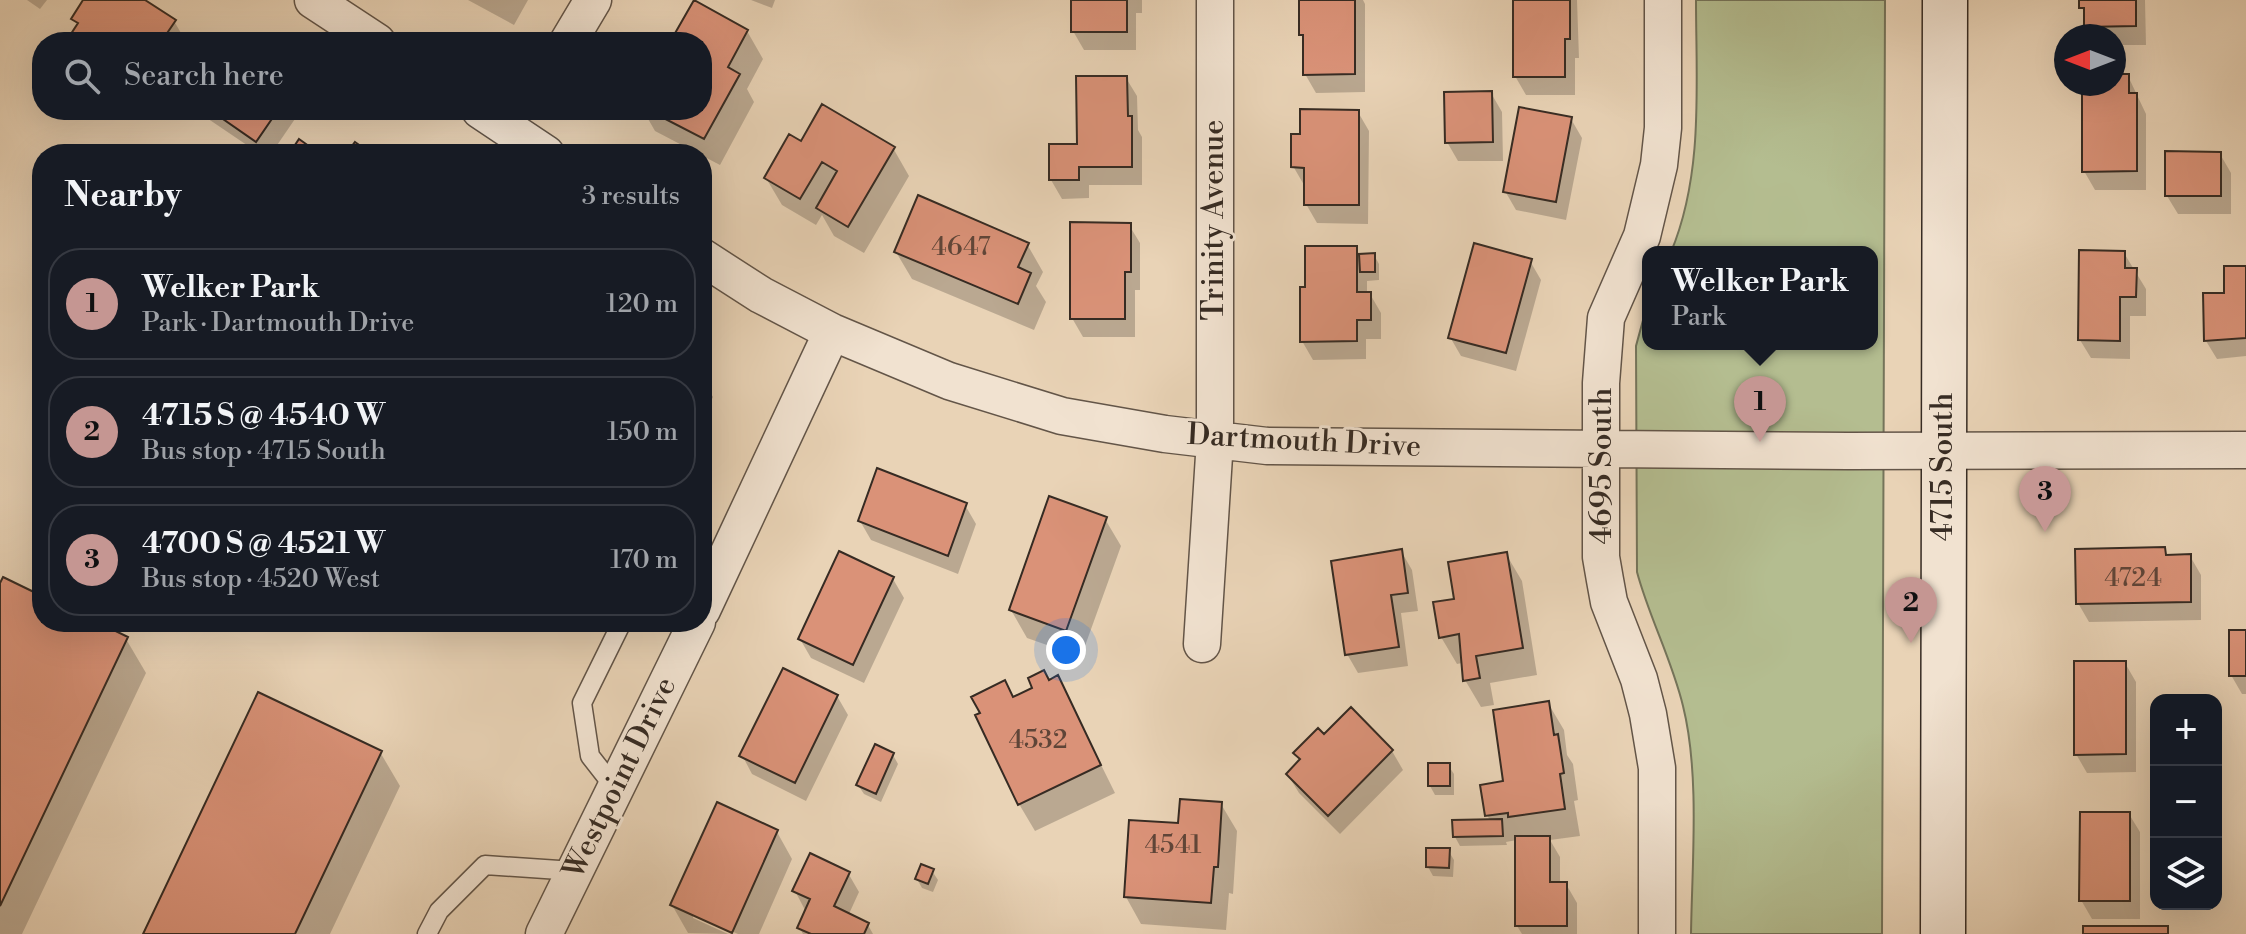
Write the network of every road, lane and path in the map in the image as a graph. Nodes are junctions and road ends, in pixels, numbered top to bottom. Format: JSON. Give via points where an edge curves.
{"nodes":[{"id":1,"x":313,"y":0,"type":"edge"},
{"id":2,"x":593,"y":0,"type":"edge"},
{"id":3,"x":1215,"y":0,"type":"edge"},
{"id":4,"x":1663,"y":0,"type":"edge"},
{"id":5,"x":1945,"y":0,"type":"edge"},
{"id":6,"x":362,"y":32,"type":"edge"},
{"id":7,"x":574,"y":32,"type":"edge"},
{"id":8,"x":519,"y":121,"type":"edge"},
{"id":9,"x":538,"y":144,"type":"edge"},
{"id":10,"x":712,"y":263,"type":"edge"},
{"id":11,"x":832,"y":332,"type":"junction"},
{"id":12,"x":1215,"y":440,"type":"junction"},
{"id":13,"x":1603,"y":449,"type":"junction"},
{"id":14,"x":1943,"y":450,"type":"junction"},
{"id":15,"x":2246,"y":450,"type":"edge"},
{"id":16,"x":712,"y":573,"type":"edge"},
{"id":17,"x":617,"y":632,"type":"edge"},
{"id":18,"x":692,"y":632,"type":"edge"},
{"id":19,"x":1202,"y":644,"type":"dead end"},
{"id":20,"x":615,"y":788,"type":"junction"},
{"id":21,"x":574,"y":871,"type":"junction"},
{"id":22,"x":549,"y":932,"type":"edge"},
{"id":23,"x":427,"y":934,"type":"edge"},
{"id":24,"x":1657,"y":934,"type":"edge"},
{"id":25,"x":1943,"y":934,"type":"edge"}],
"edges":[{"from":1,"to":6,"type":"street"},
{"from":2,"to":7,"type":"street"},
{"from":3,"to":12,"type":"street","name":"Trinity Avenue"},
{"from":4,"to":13,"type":"street","name":"4695 South","via":[[1659,165],[1642,236],[1606,318]]},
{"from":5,"to":14,"type":"main road","name":"4715 South"},
{"from":8,"to":9,"type":"street"},
{"from":10,"to":11,"type":"street","name":"Dartmouth Drive"},
{"from":11,"to":12,"type":"street","name":"Dartmouth Drive","via":[[949,381],[1048,412]]},
{"from":11,"to":16,"type":"street"},
{"from":12,"to":13,"type":"street","name":"Dartmouth Drive","via":[[1267,446]]},
{"from":12,"to":19,"type":"street","name":"Trinity Avenue"},
{"from":13,"to":14,"type":"street","name":"Dartmouth Drive"},
{"from":13,"to":24,"type":"street","name":"4695 South","via":[[1601,557],[1609,602],[1639,679],[1656,757]]},
{"from":14,"to":15,"type":"street","name":"Dartmouth Drive"},
{"from":14,"to":25,"type":"main road","name":"4715 South"},
{"from":17,"to":20,"type":"lane","via":[[582,703],[590,756]]},
{"from":18,"to":20,"type":"street","name":"Westpoint Drive"},
{"from":20,"to":21,"type":"street","name":"Westpoint Drive"},
{"from":21,"to":22,"type":"street","name":"Westpoint Drive"},
{"from":21,"to":23,"type":"lane","via":[[485,865],[439,911]]}]}
